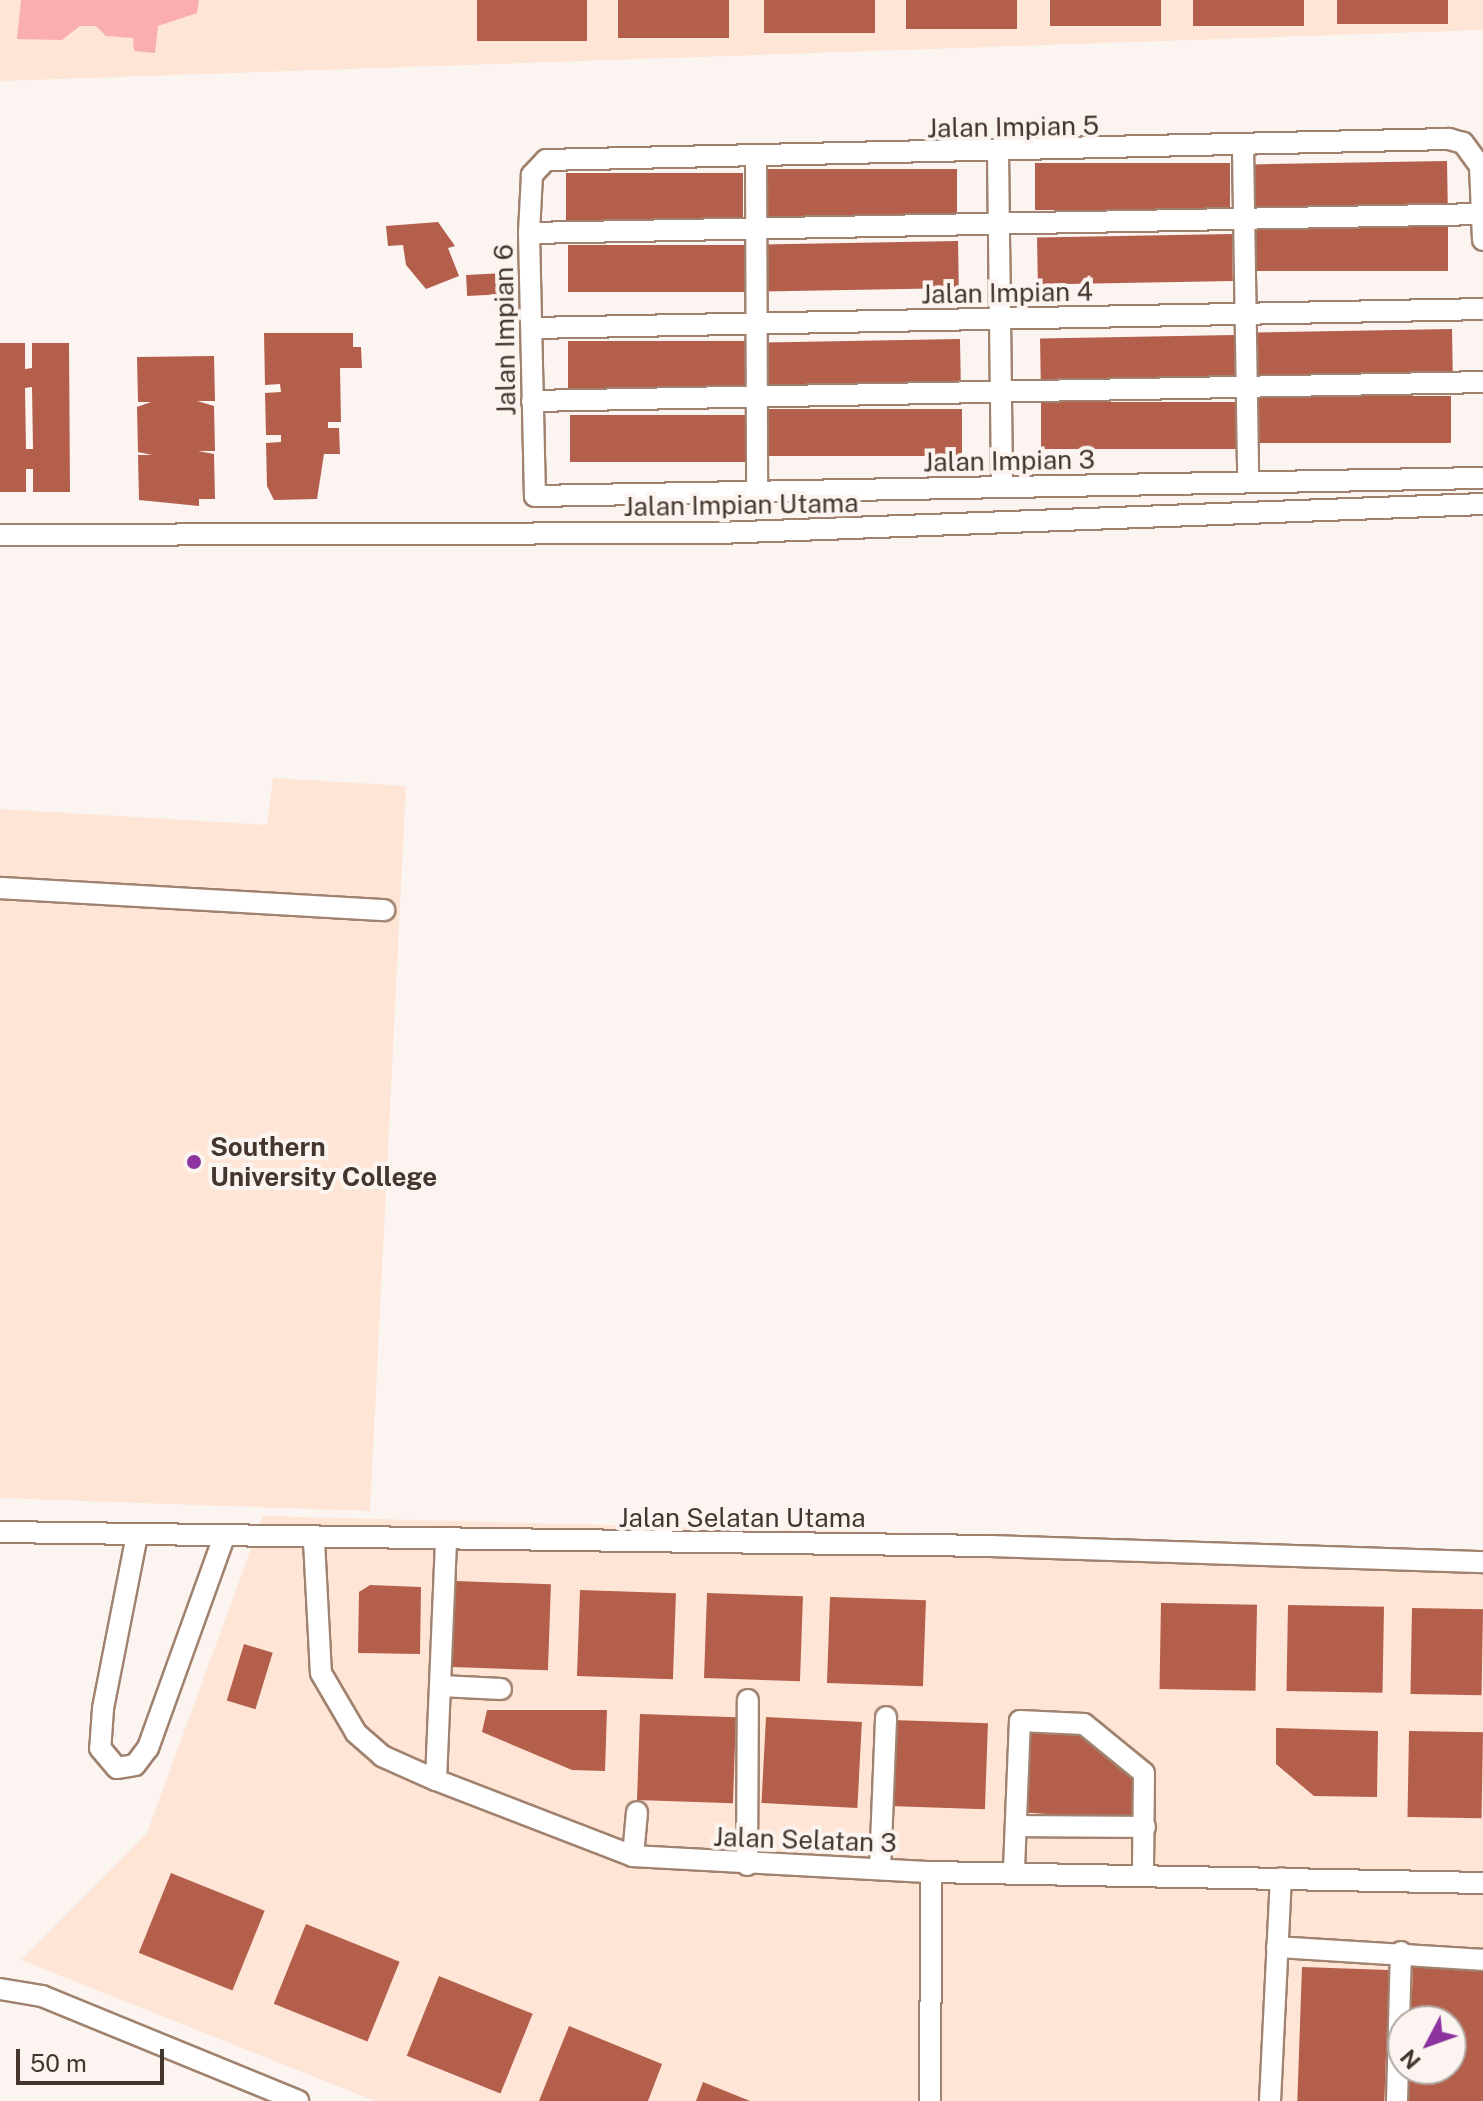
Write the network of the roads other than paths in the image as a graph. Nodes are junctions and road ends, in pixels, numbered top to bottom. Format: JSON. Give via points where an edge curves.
{"nodes":[{"id":1,"x":1243,"y":147,"type":"junction"},
{"id":2,"x":998,"y":153,"type":"junction"},
{"id":3,"x":756,"y":159,"type":"junction"},
{"id":4,"x":535,"y":164,"type":"joint"},
{"id":5,"x":1482,"y":214,"type":"edge"},
{"id":6,"x":1244,"y":220,"type":"junction"},
{"id":7,"x":999,"y":224,"type":"junction"},
{"id":8,"x":756,"y":229,"type":"junction"},
{"id":9,"x":529,"y":233,"type":"junction"},
{"id":10,"x":1483,"y":240,"type":"edge"},
{"id":11,"x":1483,"y":309,"type":"edge"},
{"id":12,"x":1245,"y":314,"type":"junction"},
{"id":13,"x":1001,"y":319,"type":"junction"},
{"id":14,"x":756,"y":323,"type":"junction"},
{"id":15,"x":532,"y":328,"type":"junction"},
{"id":16,"x":1483,"y":382,"type":"edge"},
{"id":17,"x":1247,"y":387,"type":"junction"},
{"id":18,"x":1001,"y":392,"type":"junction"},
{"id":19,"x":756,"y":397,"type":"junction"},
{"id":20,"x":532,"y":401,"type":"junction"},
{"id":21,"x":1483,"y":478,"type":"edge"},
{"id":22,"x":1248,"y":482,"type":"junction"},
{"id":23,"x":1002,"y":487,"type":"junction"},
{"id":24,"x":757,"y":491,"type":"junction"},
{"id":25,"x":535,"y":496,"type":"joint"},
{"id":26,"x":1483,"y":504,"type":"edge"},
{"id":27,"x":0,"y":535,"type":"edge"},
{"id":28,"x":0,"y":888,"type":"edge"},
{"id":29,"x":384,"y":910,"type":"dead end"},
{"id":30,"x":0,"y":1532,"type":"edge"},
{"id":31,"x":137,"y":1535,"type":"junction"},
{"id":32,"x":224,"y":1537,"type":"junction"},
{"id":33,"x":314,"y":1541,"type":"junction"},
{"id":34,"x":446,"y":1543,"type":"junction"},
{"id":35,"x":1483,"y":1562,"type":"edge"},
{"id":36,"x":441,"y":1686,"type":"junction"},
{"id":37,"x":501,"y":1689,"type":"dead end"},
{"id":38,"x":748,"y":1700,"type":"dead end"},
{"id":39,"x":886,"y":1717,"type":"dead end"},
{"id":40,"x":436,"y":1780,"type":"junction"},
{"id":41,"x":637,"y":1812,"type":"dead end"},
{"id":42,"x":1016,"y":1826,"type":"junction"},
{"id":43,"x":1145,"y":1827,"type":"junction"},
{"id":44,"x":633,"y":1856,"type":"junction"},
{"id":45,"x":747,"y":1865,"type":"junction"},
{"id":46,"x":880,"y":1869,"type":"junction"},
{"id":47,"x":1014,"y":1869,"type":"junction"},
{"id":48,"x":1143,"y":1871,"type":"junction"},
{"id":49,"x":931,"y":1872,"type":"junction"},
{"id":50,"x":1281,"y":1878,"type":"junction"},
{"id":51,"x":1483,"y":1883,"type":"edge"},
{"id":52,"x":1277,"y":1947,"type":"junction"},
{"id":53,"x":1401,"y":1952,"type":"junction"},
{"id":54,"x":1483,"y":1960,"type":"edge"},
{"id":55,"x":0,"y":1989,"type":"edge"},
{"id":56,"x":298,"y":2101,"type":"edge"},
{"id":57,"x":930,"y":2101,"type":"edge"},
{"id":58,"x":1270,"y":2101,"type":"edge"},
{"id":59,"x":1397,"y":2101,"type":"edge"}],
"edges":[{"from":1,"to":2,"type":"street","name":"Jalan Impian 5"},
{"from":1,"to":5,"type":"street","name":"Jalan Impian 5","via":[[1449,139],[1463,143],[1480,166]]},
{"from":1,"to":6,"type":"street"},
{"from":2,"to":3,"type":"street","name":"Jalan Impian 5"},
{"from":2,"to":7,"type":"street"},
{"from":3,"to":4,"type":"street","name":"Jalan Impian 5"},
{"from":3,"to":8,"type":"street"},
{"from":4,"to":9,"type":"street","name":"Jalan Impian 6"},
{"from":5,"to":6,"type":"street"},
{"from":5,"to":10,"type":"street"},
{"from":6,"to":7,"type":"street"},
{"from":6,"to":12,"type":"street"},
{"from":7,"to":8,"type":"street"},
{"from":7,"to":13,"type":"street"},
{"from":8,"to":9,"type":"street"},
{"from":8,"to":14,"type":"street"},
{"from":9,"to":15,"type":"street","name":"Jalan Impian 6"},
{"from":11,"to":12,"type":"street","name":"Jalan Impian 4"},
{"from":12,"to":13,"type":"street","name":"Jalan Impian 4"},
{"from":12,"to":17,"type":"street"},
{"from":13,"to":14,"type":"street","name":"Jalan Impian 4"},
{"from":13,"to":18,"type":"street"},
{"from":14,"to":15,"type":"street","name":"Jalan Impian 4"},
{"from":14,"to":19,"type":"street"},
{"from":15,"to":20,"type":"street","name":"Jalan Impian 6"},
{"from":16,"to":17,"type":"street"},
{"from":17,"to":18,"type":"street"},
{"from":17,"to":22,"type":"street"},
{"from":18,"to":19,"type":"street"},
{"from":18,"to":23,"type":"street"},
{"from":19,"to":20,"type":"street"},
{"from":19,"to":24,"type":"street"},
{"from":20,"to":25,"type":"street","name":"Jalan Impian 6"},
{"from":21,"to":22,"type":"street","name":"Jalan Impian 3"},
{"from":22,"to":23,"type":"street","name":"Jalan Impian 3"},
{"from":23,"to":24,"type":"street","name":"Jalan Impian 3"},
{"from":24,"to":25,"type":"street","name":"Jalan Impian 3"},
{"from":26,"to":27,"type":"street","name":"Jalan Impian Utama","via":[[718,533]]},
{"from":28,"to":29,"type":"street"},
{"from":30,"to":31,"type":"street","name":"Jalan Selatan Utama"},
{"from":31,"to":32,"type":"street","name":"Jalan Selatan Utama"},
{"from":31,"to":32,"type":"street","via":[[103,1709],[100,1748],[117,1768],[135,1765],[148,1748]]},
{"from":32,"to":33,"type":"street","name":"Jalan Selatan Utama"},
{"from":33,"to":34,"type":"street","name":"Jalan Selatan Utama"},
{"from":33,"to":40,"type":"street","name":"Jalan Selatan 3","via":[[321,1673],[342,1718],[382,1756]]},
{"from":34,"to":35,"type":"street","name":"Jalan Selatan Utama","via":[[992,1546]]},
{"from":34,"to":36,"type":"street"},
{"from":36,"to":37,"type":"street"},
{"from":36,"to":40,"type":"street"},
{"from":38,"to":45,"type":"street"},
{"from":39,"to":46,"type":"street"},
{"from":40,"to":44,"type":"street","name":"Jalan Selatan 3"},
{"from":41,"to":44,"type":"street"},
{"from":42,"to":43,"type":"street"},
{"from":42,"to":43,"type":"street","via":[[1020,1721],[1084,1724],[1144,1773]]},
{"from":42,"to":47,"type":"street"},
{"from":43,"to":48,"type":"street"},
{"from":44,"to":45,"type":"street","name":"Jalan Selatan 3"},
{"from":45,"to":46,"type":"street","name":"Jalan Selatan 3"},
{"from":46,"to":49,"type":"street","name":"Jalan Selatan 3"},
{"from":47,"to":48,"type":"street","name":"Jalan Selatan 3"},
{"from":47,"to":49,"type":"street","name":"Jalan Selatan 3"},
{"from":48,"to":50,"type":"street","name":"Jalan Selatan 3"},
{"from":49,"to":57,"type":"street"},
{"from":50,"to":51,"type":"street","name":"Jalan Selatan 3"},
{"from":50,"to":52,"type":"street"},
{"from":52,"to":53,"type":"street"},
{"from":52,"to":58,"type":"street"},
{"from":53,"to":54,"type":"street"},
{"from":53,"to":59,"type":"street"},
{"from":55,"to":56,"type":"street","via":[[42,1996]]}]}
